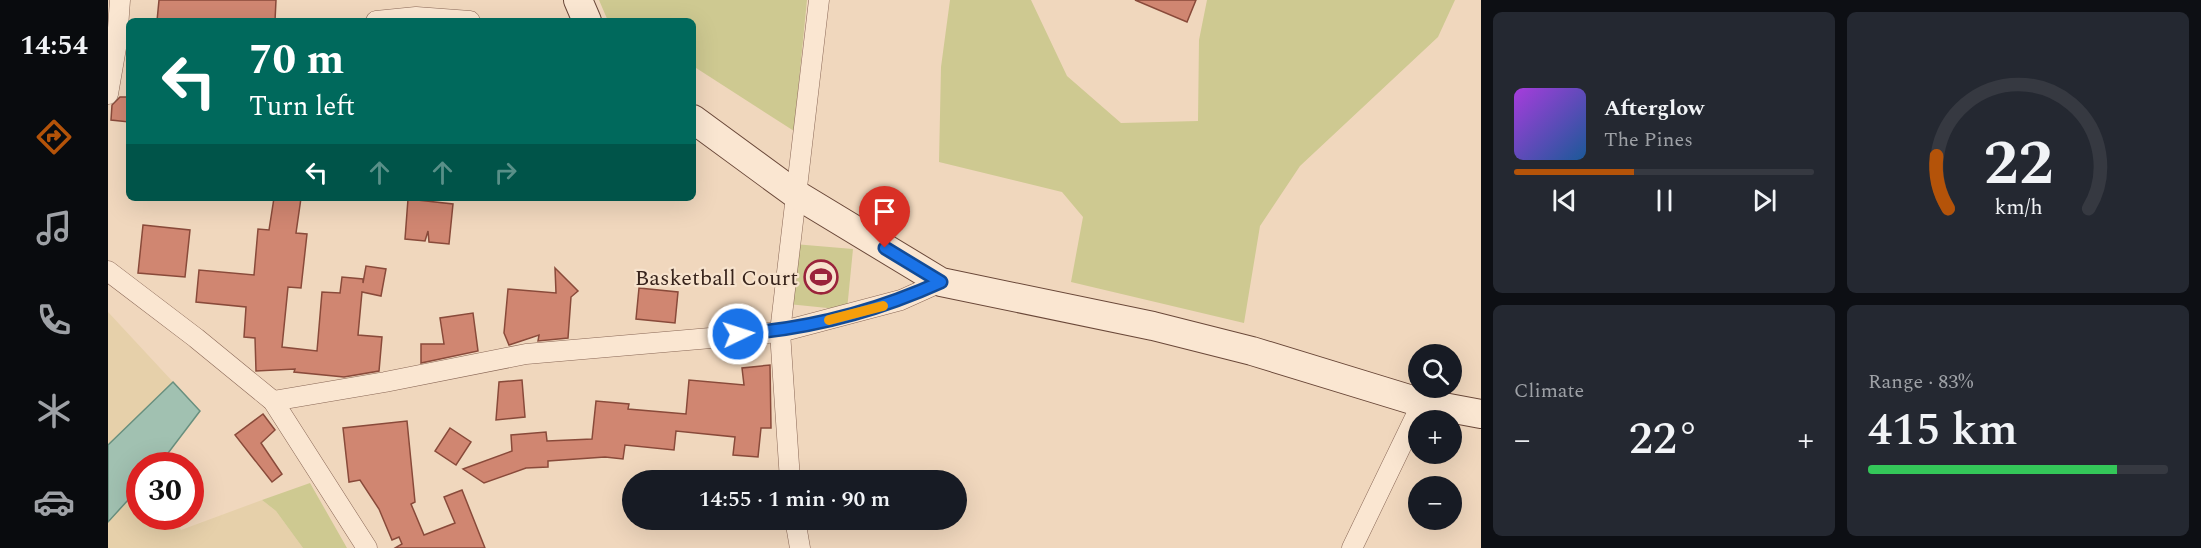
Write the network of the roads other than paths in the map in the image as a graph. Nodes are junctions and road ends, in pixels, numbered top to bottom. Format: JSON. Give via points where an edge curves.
{"nodes":[{"id":1,"x":120,"y":0,"type":"edge"},
{"id":2,"x":578,"y":0,"type":"edge"},
{"id":3,"x":819,"y":0,"type":"edge"},
{"id":4,"x":406,"y":18,"type":"edge"},
{"id":5,"x":430,"y":18,"type":"edge"},
{"id":6,"x":586,"y":18,"type":"edge"},
{"id":7,"x":118,"y":42,"type":"edge"},
{"id":8,"x":108,"y":94,"type":"edge"},
{"id":9,"x":696,"y":121,"type":"edge"},
{"id":10,"x":794,"y":193,"type":"junction"},
{"id":11,"x":108,"y":271,"type":"edge"},
{"id":12,"x":941,"y":282,"type":"junction"},
{"id":13,"x":780,"y":332,"type":"junction"},
{"id":14,"x":273,"y":401,"type":"junction"},
{"id":15,"x":1422,"y":403,"type":"junction"},
{"id":16,"x":1481,"y":414,"type":"edge"},
{"id":17,"x":789,"y":470,"type":"edge"},
{"id":18,"x":797,"y":530,"type":"edge"},
{"id":19,"x":367,"y":548,"type":"edge"},
{"id":20,"x":800,"y":548,"type":"edge"},
{"id":21,"x":1352,"y":548,"type":"edge"}],
"edges":[{"from":1,"to":7,"type":"street"},
{"from":2,"to":6,"type":"street"},
{"from":3,"to":10,"type":"street"},
{"from":4,"to":5,"type":"street"},
{"from":7,"to":8,"type":"street"},
{"from":9,"to":10,"type":"street"},
{"from":10,"to":12,"type":"street"},
{"from":10,"to":13,"type":"street"},
{"from":11,"to":14,"type":"street"},
{"from":12,"to":13,"type":"street","via":[[901,300]]},
{"from":12,"to":15,"type":"street","via":[[1164,328]]},
{"from":13,"to":14,"type":"street","via":[[526,354]]},
{"from":13,"to":17,"type":"street"},
{"from":14,"to":19,"type":"street"},
{"from":15,"to":16,"type":"street"},
{"from":15,"to":21,"type":"street"},
{"from":18,"to":20,"type":"street"}]}
